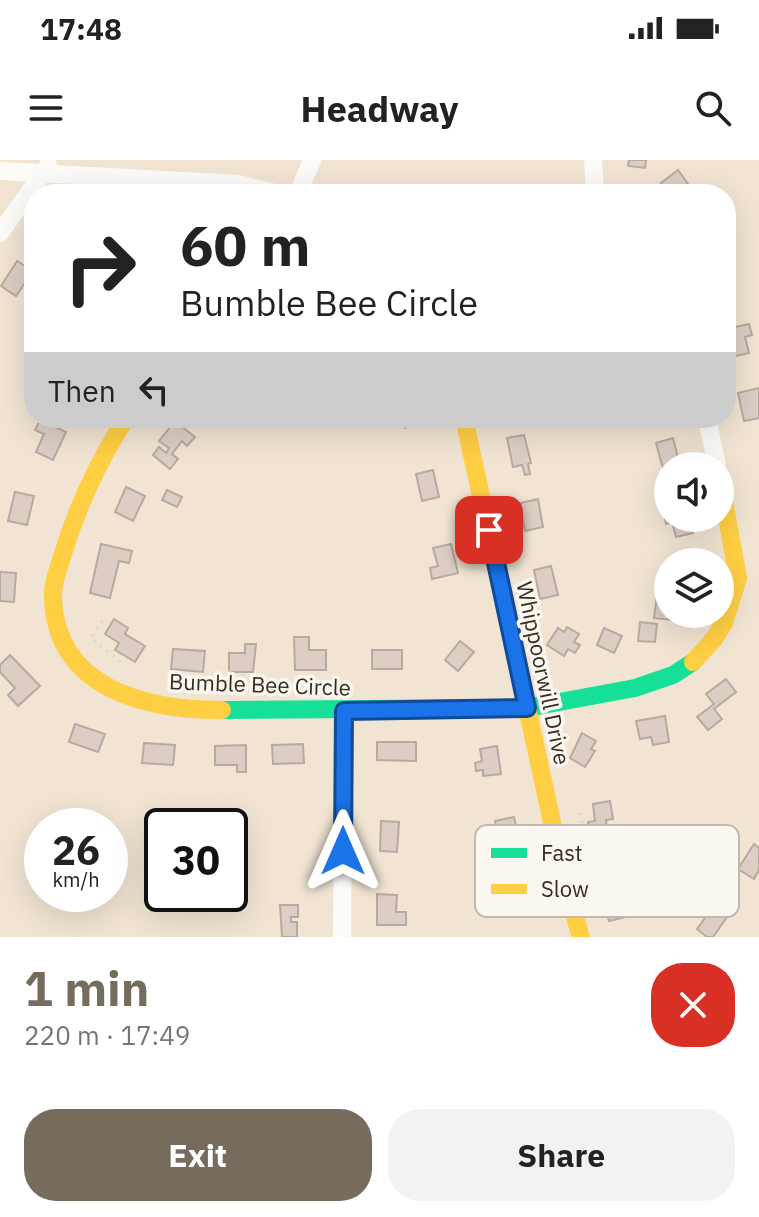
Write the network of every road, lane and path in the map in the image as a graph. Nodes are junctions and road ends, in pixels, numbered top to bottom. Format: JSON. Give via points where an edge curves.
{"nodes":[{"id":1,"x":312,"y":160,"type":"edge"},
{"id":2,"x":593,"y":160,"type":"edge"},
{"id":3,"x":48,"y":166,"type":"edge"},
{"id":4,"x":0,"y":171,"type":"edge"},
{"id":5,"x":35,"y":184,"type":"edge"},
{"id":6,"x":238,"y":184,"type":"edge"},
{"id":7,"x":302,"y":184,"type":"edge"},
{"id":8,"x":594,"y":184,"type":"edge"},
{"id":9,"x":24,"y":200,"type":"edge"},
{"id":10,"x":0,"y":233,"type":"edge"},
{"id":11,"x":120,"y":428,"type":"edge"},
{"id":12,"x":466,"y":428,"type":"edge"},
{"id":13,"x":709,"y":428,"type":"edge"},
{"id":14,"x":714,"y":452,"type":"edge"},
{"id":15,"x":730,"y":532,"type":"edge"},
{"id":16,"x":102,"y":621,"type":"dead end"},
{"id":17,"x":113,"y":656,"type":"junction"},
{"id":18,"x":121,"y":662,"type":"dead end"},
{"id":19,"x":107,"y":664,"type":"dead end"},
{"id":20,"x":242,"y":674,"type":"dead end"},
{"id":21,"x":243,"y":693,"type":"dead end"},
{"id":22,"x":527,"y":708,"type":"junction"},
{"id":23,"x":344,"y":711,"type":"junction"},
{"id":24,"x":581,"y":813,"type":"dead end"},
{"id":25,"x":553,"y":825,"type":"edge"},
{"id":26,"x":582,"y":825,"type":"edge"},
{"id":27,"x":575,"y":917,"type":"edge"},
{"id":28,"x":342,"y":937,"type":"edge"},
{"id":29,"x":581,"y":937,"type":"edge"}],
"edges":[{"from":1,"to":7,"type":"street"},
{"from":2,"to":8,"type":"street"},
{"from":3,"to":4,"type":"street"},
{"from":3,"to":5,"type":"street"},
{"from":3,"to":6,"type":"street"},
{"from":9,"to":10,"type":"street"},
{"from":11,"to":23,"type":"street","name":"Bumble Bee Circle","via":[[98,462],[72,523],[54,585],[60,631],[74,660],[118,693],[183,710]]},
{"from":12,"to":22,"type":"street","name":"Whippoorwill Drive"},
{"from":13,"to":14,"type":"street"},
{"from":15,"to":22,"type":"street","name":"Bumble Bee Circle","via":[[738,578],[724,623],[701,655],[673,675],[635,688]]},
{"from":16,"to":17,"type":"path","via":[[91,638]]},
{"from":17,"to":18,"type":"path"},
{"from":17,"to":19,"type":"path"},
{"from":20,"to":21,"type":"path"},
{"from":22,"to":23,"type":"street","name":"Bumble Bee Circle"},
{"from":22,"to":25,"type":"street","name":"Whippoorwill Drive"},
{"from":23,"to":28,"type":"street"},
{"from":24,"to":26,"type":"path"},
{"from":27,"to":29,"type":"street","name":"Whippoorwill Drive"}]}
